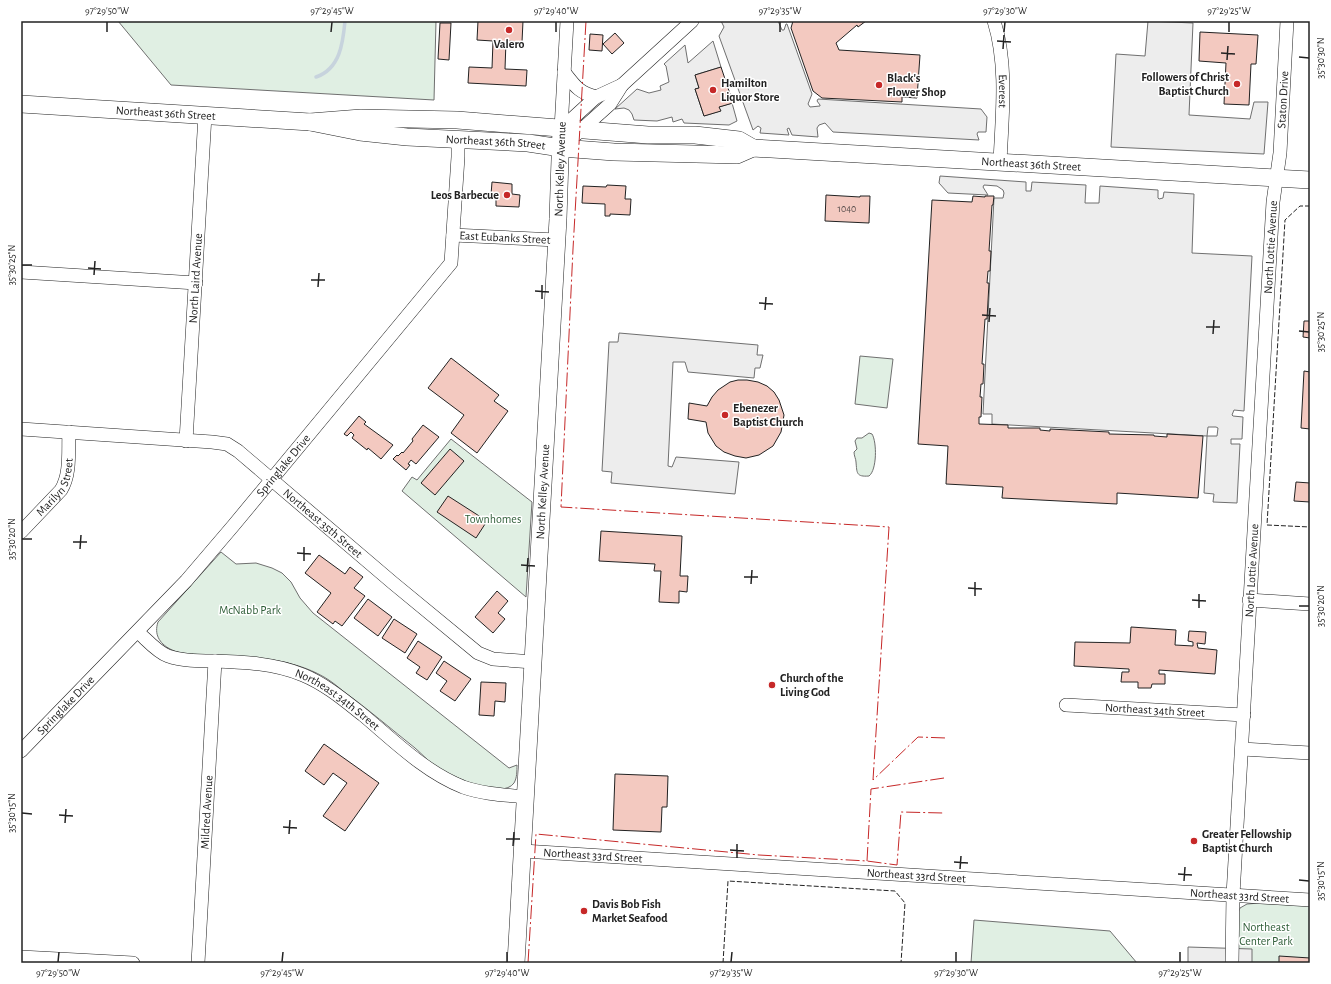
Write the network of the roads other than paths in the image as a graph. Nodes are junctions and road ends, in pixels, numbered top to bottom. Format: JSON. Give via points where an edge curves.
{"nodes":[{"id":1,"x":567,"y":21,"type":"edge"},
{"id":2,"x":692,"y":21,"type":"edge"},
{"id":3,"x":994,"y":21,"type":"edge"},
{"id":4,"x":1287,"y":21,"type":"edge"},
{"id":5,"x":564,"y":72,"type":"junction"},
{"id":6,"x":622,"y":85,"type":"junction"},
{"id":7,"x":596,"y":97,"type":"junction"},
{"id":8,"x":21,"y":104,"type":"edge"},
{"id":9,"x":205,"y":115,"type":"junction"},
{"id":10,"x":457,"y":120,"type":"junction"},
{"id":11,"x":310,"y":122,"type":"junction"},
{"id":12,"x":561,"y":128,"type":"junction"},
{"id":13,"x":581,"y":130,"type":"junction"},
{"id":14,"x":458,"y":138,"type":"junction"},
{"id":15,"x":561,"y":148,"type":"junction"},
{"id":16,"x":753,"y":148,"type":"junction"},
{"id":17,"x":1000,"y":162,"type":"junction"},
{"id":18,"x":1276,"y":178,"type":"junction"},
{"id":19,"x":1310,"y":180,"type":"edge"},
{"id":20,"x":453,"y":235,"type":"junction"},
{"id":21,"x":557,"y":240,"type":"junction"},
{"id":22,"x":21,"y":272,"type":"edge"},
{"id":23,"x":196,"y":283,"type":"junction"},
{"id":24,"x":21,"y":430,"type":"edge"},
{"id":25,"x":69,"y":432,"type":"junction"},
{"id":26,"x":186,"y":441,"type":"junction"},
{"id":27,"x":271,"y":480,"type":"junction"},
{"id":28,"x":21,"y":532,"type":"edge"},
{"id":29,"x":1249,"y":600,"type":"junction"},
{"id":30,"x":1310,"y":604,"type":"edge"},
{"id":31,"x":138,"y":632,"type":"junction"},
{"id":32,"x":215,"y":661,"type":"junction"},
{"id":33,"x":533,"y":662,"type":"junction"},
{"id":34,"x":1066,"y":705,"type":"dead end"},
{"id":35,"x":1244,"y":715,"type":"junction"},
{"id":36,"x":1242,"y":749,"type":"junction"},
{"id":37,"x":21,"y":752,"type":"edge"},
{"id":38,"x":1310,"y":753,"type":"edge"},
{"id":39,"x":526,"y":797,"type":"junction"},
{"id":40,"x":523,"y":851,"type":"junction"},
{"id":41,"x":1233,"y":895,"type":"junction"},
{"id":42,"x":1310,"y":900,"type":"edge"},
{"id":43,"x":21,"y":957,"type":"edge"},
{"id":44,"x":133,"y":963,"type":"edge"},
{"id":45,"x":198,"y":963,"type":"edge"},
{"id":46,"x":516,"y":963,"type":"edge"},
{"id":47,"x":1232,"y":963,"type":"edge"}],
"edges":[{"from":1,"to":5,"type":"street","name":"North Kelley Avenue"},
{"from":2,"to":6,"type":"street"},
{"from":3,"to":17,"type":"street","name":"Everest","via":[[1002,77]]},
{"from":4,"to":18,"type":"street","name":"Staton Drive","via":[[1280,153]]},
{"from":5,"to":7,"type":"street","via":[[576,88]]},
{"from":5,"to":12,"type":"street","name":"North Kelley Avenue"},
{"from":6,"to":7,"type":"street"},
{"from":6,"to":13,"type":"street","via":[[610,104]]},
{"from":7,"to":12,"type":"street"},
{"from":8,"to":9,"type":"main road","name":"Northeast 36th Street"},
{"from":9,"to":11,"type":"main road","name":"Northeast 36th Street"},
{"from":9,"to":23,"type":"street","name":"North Laird Avenue"},
{"from":10,"to":11,"type":"main road","name":"Northeast 36th Street","via":[[360,118]]},
{"from":10,"to":12,"type":"main road","name":"Northeast 36th Street"},
{"from":10,"to":14,"type":"main road"},
{"from":11,"to":14,"type":"main road","name":"Northeast 36th Street","via":[[360,132],[407,137]]},
{"from":12,"to":13,"type":"main road","name":"Northeast 36th Street"},
{"from":12,"to":15,"type":"main road","name":"North Kelley Avenue"},
{"from":13,"to":15,"type":"street"},
{"from":13,"to":16,"type":"main road","name":"Northeast 36th Street","via":[[648,135],[695,135],[739,140]]},
{"from":14,"to":15,"type":"main road","name":"Northeast 36th Street"},
{"from":14,"to":20,"type":"street","name":"Springlake Drive"},
{"from":15,"to":16,"type":"main road","name":"Northeast 36th Street","via":[[730,155],[737,155]]},
{"from":15,"to":21,"type":"main road","name":"North Kelley Avenue"},
{"from":16,"to":17,"type":"main road","name":"Northeast 36th Street"},
{"from":17,"to":18,"type":"main road","name":"Northeast 36th Street"},
{"from":18,"to":19,"type":"main road","name":"Northeast 36th Street"},
{"from":18,"to":29,"type":"street","name":"North Lottie Avenue"},
{"from":20,"to":21,"type":"street","name":"East Eubanks Street"},
{"from":20,"to":27,"type":"street","name":"Springlake Drive","via":[[452,263]]},
{"from":21,"to":33,"type":"main road","name":"North Kelley Avenue"},
{"from":22,"to":23,"type":"street"},
{"from":23,"to":26,"type":"street","name":"North Laird Avenue"},
{"from":24,"to":25,"type":"street","name":"Northeast 35th Street"},
{"from":25,"to":26,"type":"street","name":"Northeast 35th Street"},
{"from":25,"to":28,"type":"street","name":"Marilyn Street","via":[[67,475],[64,485]]},
{"from":26,"to":27,"type":"street","name":"Northeast 35th Street","via":[[227,444]]},
{"from":27,"to":31,"type":"street","name":"Springlake Drive"},
{"from":27,"to":33,"type":"street","name":"Northeast 35th Street","via":[[478,653],[493,659]]},
{"from":29,"to":30,"type":"street"},
{"from":29,"to":35,"type":"street","name":"North Lottie Avenue"},
{"from":31,"to":32,"type":"street","name":"Northeast 34th Street","via":[[168,656],[185,660]]},
{"from":31,"to":37,"type":"street","name":"Springlake Drive"},
{"from":32,"to":39,"type":"street","name":"Northeast 34th Street","via":[[272,666],[304,675],[347,702],[426,767],[448,780],[486,793]]},
{"from":32,"to":45,"type":"street","name":"Mildred Avenue"},
{"from":33,"to":39,"type":"main road","name":"North Kelley Avenue"},
{"from":34,"to":35,"type":"street","name":"Northeast 34th Street"},
{"from":35,"to":36,"type":"street","name":"North Lottie Avenue"},
{"from":36,"to":38,"type":"street"},
{"from":36,"to":41,"type":"street","name":"North Lottie Avenue"},
{"from":39,"to":40,"type":"main road","name":"North Kelley Avenue"},
{"from":40,"to":41,"type":"street","name":"Northeast 33rd Street"},
{"from":40,"to":46,"type":"main road","name":"North Kelley Avenue"},
{"from":41,"to":42,"type":"street","name":"Northeast 33rd Street"},
{"from":41,"to":47,"type":"street","name":"North Lottie Avenue"},
{"from":43,"to":44,"type":"street"}]}
